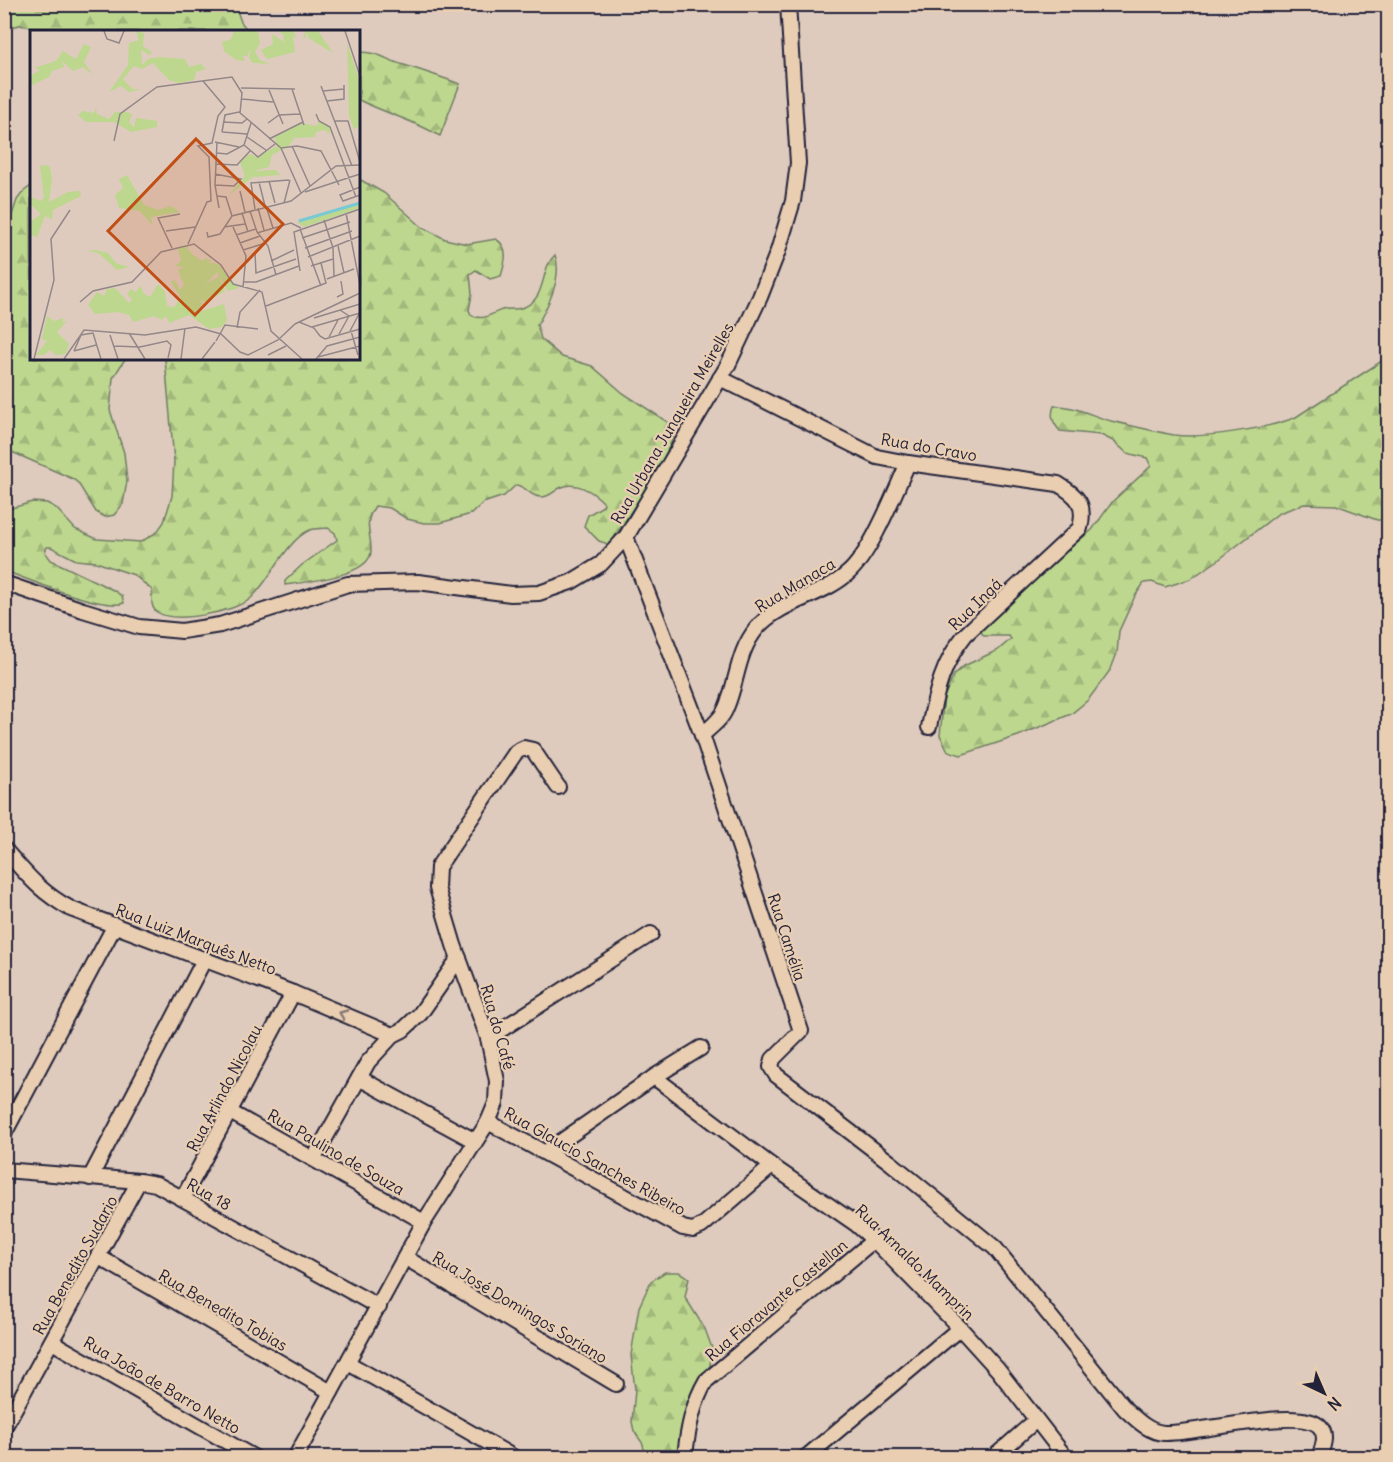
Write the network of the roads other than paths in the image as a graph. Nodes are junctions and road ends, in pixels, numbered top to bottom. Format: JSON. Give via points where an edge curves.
{"nodes":[{"id":1,"x":788,"y":4,"type":"edge"},
{"id":2,"x":720,"y":378,"type":"junction"},
{"id":3,"x":909,"y":463,"type":"junction"},
{"id":4,"x":1080,"y":528,"type":"joint"},
{"id":5,"x":626,"y":537,"type":"junction"},
{"id":6,"x":4,"y":583,"type":"edge"},
{"id":7,"x":929,"y":727,"type":"dead end"},
{"id":8,"x":702,"y":735,"type":"junction"},
{"id":9,"x":558,"y":787,"type":"dead end"},
{"id":10,"x":4,"y":849,"type":"edge"},
{"id":11,"x":115,"y":925,"type":"junction"},
{"id":12,"x":651,"y":934,"type":"dead end"},
{"id":13,"x":459,"y":958,"type":"junction"},
{"id":14,"x":204,"y":960,"type":"junction"},
{"id":15,"x":293,"y":993,"type":"junction"},
{"id":16,"x":393,"y":1035,"type":"junction"},
{"id":17,"x":488,"y":1038,"type":"junction"},
{"id":18,"x":700,"y":1048,"type":"dead end"},
{"id":19,"x":654,"y":1077,"type":"junction"},
{"id":20,"x":359,"y":1078,"type":"junction"},
{"id":21,"x":230,"y":1112,"type":"junction"},
{"id":22,"x":488,"y":1122,"type":"junction"},
{"id":23,"x":4,"y":1134,"type":"edge"},
{"id":24,"x":475,"y":1141,"type":"junction"},
{"id":25,"x":546,"y":1152,"type":"junction"},
{"id":26,"x":314,"y":1158,"type":"junction"},
{"id":27,"x":772,"y":1166,"type":"junction"},
{"id":28,"x":4,"y":1170,"type":"edge"},
{"id":29,"x":90,"y":1178,"type":"junction"},
{"id":30,"x":139,"y":1181,"type":"junction"},
{"id":31,"x":183,"y":1198,"type":"junction"},
{"id":32,"x":424,"y":1222,"type":"junction"},
{"id":33,"x":874,"y":1240,"type":"junction"},
{"id":34,"x":99,"y":1257,"type":"junction"},
{"id":35,"x":406,"y":1258,"type":"junction"},
{"id":36,"x":379,"y":1307,"type":"junction"},
{"id":37,"x":960,"y":1328,"type":"junction"},
{"id":38,"x":52,"y":1342,"type":"junction"},
{"id":39,"x":348,"y":1363,"type":"junction"},
{"id":40,"x":616,"y":1384,"type":"dead end"},
{"id":41,"x":332,"y":1392,"type":"junction"},
{"id":42,"x":1035,"y":1421,"type":"junction"},
{"id":43,"x":4,"y":1428,"type":"edge"},
{"id":44,"x":255,"y":1458,"type":"edge"},
{"id":45,"x":295,"y":1458,"type":"edge"},
{"id":46,"x":515,"y":1458,"type":"edge"},
{"id":47,"x":685,"y":1458,"type":"edge"},
{"id":48,"x":805,"y":1458,"type":"edge"},
{"id":49,"x":993,"y":1458,"type":"edge"},
{"id":50,"x":1066,"y":1458,"type":"edge"},
{"id":51,"x":1319,"y":1458,"type":"edge"}],
"edges":[{"from":1,"to":2,"type":"street","name":"Rua Urbana Junqueira Meirelles","via":[[796,182],[778,251]]},
{"from":2,"to":3,"type":"street","name":"Rua do Cravo","via":[[877,457]]},
{"from":2,"to":5,"type":"street","name":"Rua Urbana Junqueira Meirelles"},
{"from":3,"to":4,"type":"street","name":"Rua do Cravo","via":[[1058,484],[1074,493],[1081,505]]},
{"from":3,"to":8,"type":"street","name":"Rua Manaca","via":[[864,556],[847,574],[820,592],[776,612],[744,645],[726,709]]},
{"from":4,"to":7,"type":"street","name":"Rua Ingá","via":[[952,651],[935,696]]},
{"from":5,"to":6,"type":"street","name":"Rua Urbana Junqueira Meirelles","via":[[601,564],[571,582],[539,593],[511,594],[418,582],[348,584],[220,625],[182,631],[139,627]]},
{"from":5,"to":8,"type":"street","name":"Rua Camélia"},
{"from":8,"to":51,"type":"street","name":"Rua Camélia","via":[[801,1031],[773,1059],[771,1067],[776,1075],[995,1248],[1142,1425],[1163,1433],[1309,1420],[1320,1426],[1324,1434]]},
{"from":9,"to":13,"type":"street","name":"Rua do Café","via":[[533,750],[524,748],[516,752],[438,867],[436,888]]},
{"from":10,"to":11,"type":"street","name":"Rua Luiz Marquês Netto","via":[[51,898]]},
{"from":11,"to":14,"type":"street","name":"Rua Luiz Marquês Netto"},
{"from":11,"to":23,"type":"street"},
{"from":12,"to":17,"type":"street"},
{"from":13,"to":16,"type":"street","via":[[420,1014]]},
{"from":13,"to":17,"type":"street","name":"Rua do Café"},
{"from":14,"to":15,"type":"street","name":"Rua Luiz Marquês Netto"},
{"from":14,"to":29,"type":"street"},
{"from":16,"to":15,"type":"street","name":"Rua Luiz Marquês Netto","one_way":true},
{"from":15,"to":21,"type":"street","name":"Rua Arlindo Nicolau"},
{"from":16,"to":20,"type":"street"},
{"from":17,"to":22,"type":"street","name":"Rua do Café","via":[[497,1082],[496,1103]]},
{"from":18,"to":19,"type":"street"},
{"from":19,"to":25,"type":"street"},
{"from":19,"to":27,"type":"street","name":"Rua Arnaldo Mamprin"},
{"from":20,"to":24,"type":"street"},
{"from":20,"to":26,"type":"street"},
{"from":21,"to":26,"type":"street","name":"Rua Paulino de Souza"},
{"from":21,"to":31,"type":"street","name":"Rua Arlindo Nicolau"},
{"from":22,"to":24,"type":"street","name":"Rua do Café"},
{"from":22,"to":25,"type":"street","name":"Rua Glaucio Sanches Ribeiro"},
{"from":24,"to":32,"type":"street","name":"Rua do Café"},
{"from":25,"to":27,"type":"street","name":"Rua Glaucio Sanches Ribeiro","via":[[675,1225],[693,1230]]},
{"from":26,"to":32,"type":"street","name":"Rua Paulino de Souza"},
{"from":27,"to":33,"type":"street","name":"Rua Arnaldo Mamprin"},
{"from":28,"to":29,"type":"street","name":"Rua 18"},
{"from":29,"to":30,"type":"street","name":"Rua 18"},
{"from":30,"to":31,"type":"street","name":"Rua 18","via":[[156,1184]]},
{"from":30,"to":34,"type":"street","name":"Rua Benedito Sudario"},
{"from":31,"to":36,"type":"street","name":"Rua 18"},
{"from":32,"to":35,"type":"street","name":"Rua do Café"},
{"from":33,"to":37,"type":"street","name":"Rua Arnaldo Mamprin"},
{"from":33,"to":47,"type":"street","name":"Rua Fioravante Castellan","via":[[706,1381],[694,1410]]},
{"from":34,"to":38,"type":"street","name":"Rua Benedito Sudario"},
{"from":34,"to":41,"type":"street","name":"Rua Benedito Tobias"},
{"from":35,"to":36,"type":"street","name":"Rua do Café"},
{"from":35,"to":40,"type":"street","name":"Rua José Domingos Soriano"},
{"from":36,"to":39,"type":"street","name":"Rua do Café"},
{"from":37,"to":42,"type":"street","name":"Rua Arnaldo Mamprin","via":[[998,1370]]},
{"from":37,"to":48,"type":"street"},
{"from":38,"to":43,"type":"street","name":"Rua Benedito Sudario"},
{"from":38,"to":44,"type":"street","name":"Rua João de Barro Netto"},
{"from":39,"to":41,"type":"street","name":"Rua do Café"},
{"from":39,"to":46,"type":"street"},
{"from":41,"to":45,"type":"street","name":"Rua do Café"},
{"from":42,"to":49,"type":"street"},
{"from":42,"to":50,"type":"street","name":"Rua Arnaldo Mamprin"}]}
